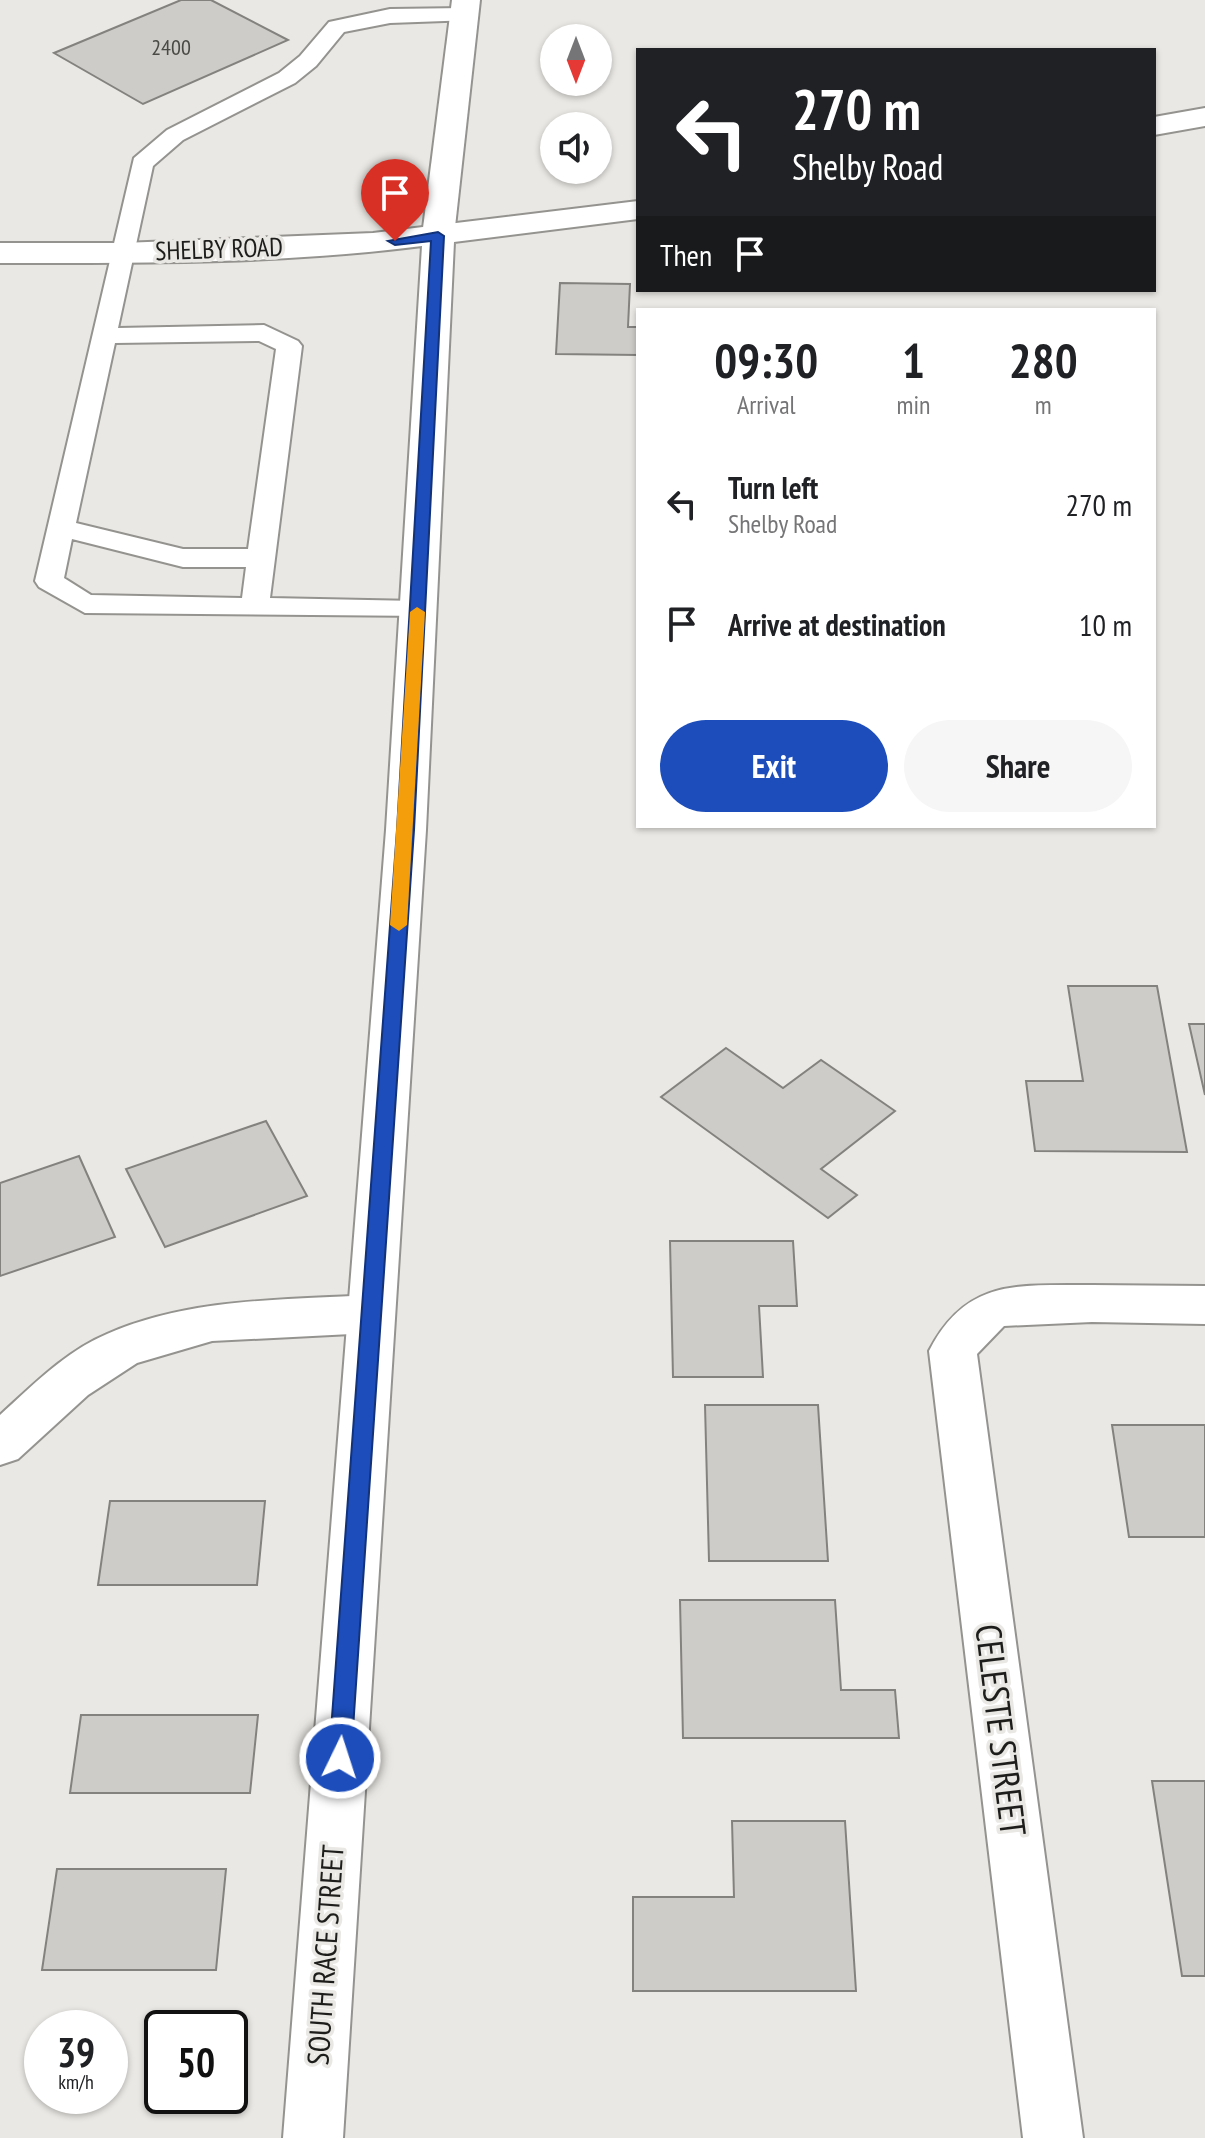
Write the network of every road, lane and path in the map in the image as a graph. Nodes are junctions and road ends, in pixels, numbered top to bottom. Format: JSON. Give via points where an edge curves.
{"nodes":[{"id":1,"x":465,"y":7,"type":"edge"},
{"id":2,"x":1205,"y":117,"type":"edge"},
{"id":3,"x":1156,"y":126,"type":"edge"},
{"id":4,"x":636,"y":210,"type":"edge"},
{"id":5,"x":438,"y":236,"type":"junction"},
{"id":6,"x":0,"y":253,"type":"edge"},
{"id":7,"x":122,"y":253,"type":"junction"},
{"id":8,"x":104,"y":336,"type":"junction"},
{"id":9,"x":61,"y":528,"type":"junction"},
{"id":10,"x":260,"y":558,"type":"junction"},
{"id":11,"x":255,"y":607,"type":"junction"},
{"id":12,"x":417,"y":610,"type":"junction"},
{"id":13,"x":1205,"y":1305,"type":"edge"},
{"id":14,"x":371,"y":1314,"type":"junction"},
{"id":15,"x":0,"y":1445,"type":"edge"},
{"id":16,"x":313,"y":2138,"type":"edge"},
{"id":17,"x":1053,"y":2138,"type":"edge"}],
"edges":[{"from":1,"to":5,"type":"main road","name":"SOUTH RACE STREET"},
{"from":1,"to":7,"type":"lane","via":[[360,19],[337,27],[287,78],[175,135],[142,163]]},
{"from":2,"to":3,"type":"main road"},
{"from":4,"to":5,"type":"main road","name":"SHELBY ROAD"},
{"from":5,"to":7,"type":"main road","name":"SHELBY ROAD"},
{"from":5,"to":12,"type":"main road","name":"SOUTH RACE STREET"},
{"from":6,"to":7,"type":"main road","name":"SHELBY ROAD"},
{"from":7,"to":8,"type":"lane"},
{"from":8,"to":9,"type":"lane"},
{"from":8,"to":10,"type":"lane","via":[[264,333],[289,346]]},
{"from":9,"to":10,"type":"lane","via":[[183,558]]},
{"from":9,"to":11,"type":"lane","via":[[49,581],[85,604]]},
{"from":10,"to":11,"type":"lane"},
{"from":11,"to":12,"type":"lane"},
{"from":12,"to":14,"type":"main road","name":"SOUTH RACE STREET"},
{"from":13,"to":17,"type":"main road","name":"CELESTE STREET","via":[[992,1309],[953,1351]]},
{"from":14,"to":15,"type":"main road","via":[[212,1322],[122,1348],[71,1381]]},
{"from":14,"to":16,"type":"main road","name":"SOUTH RACE STREET"}]}
